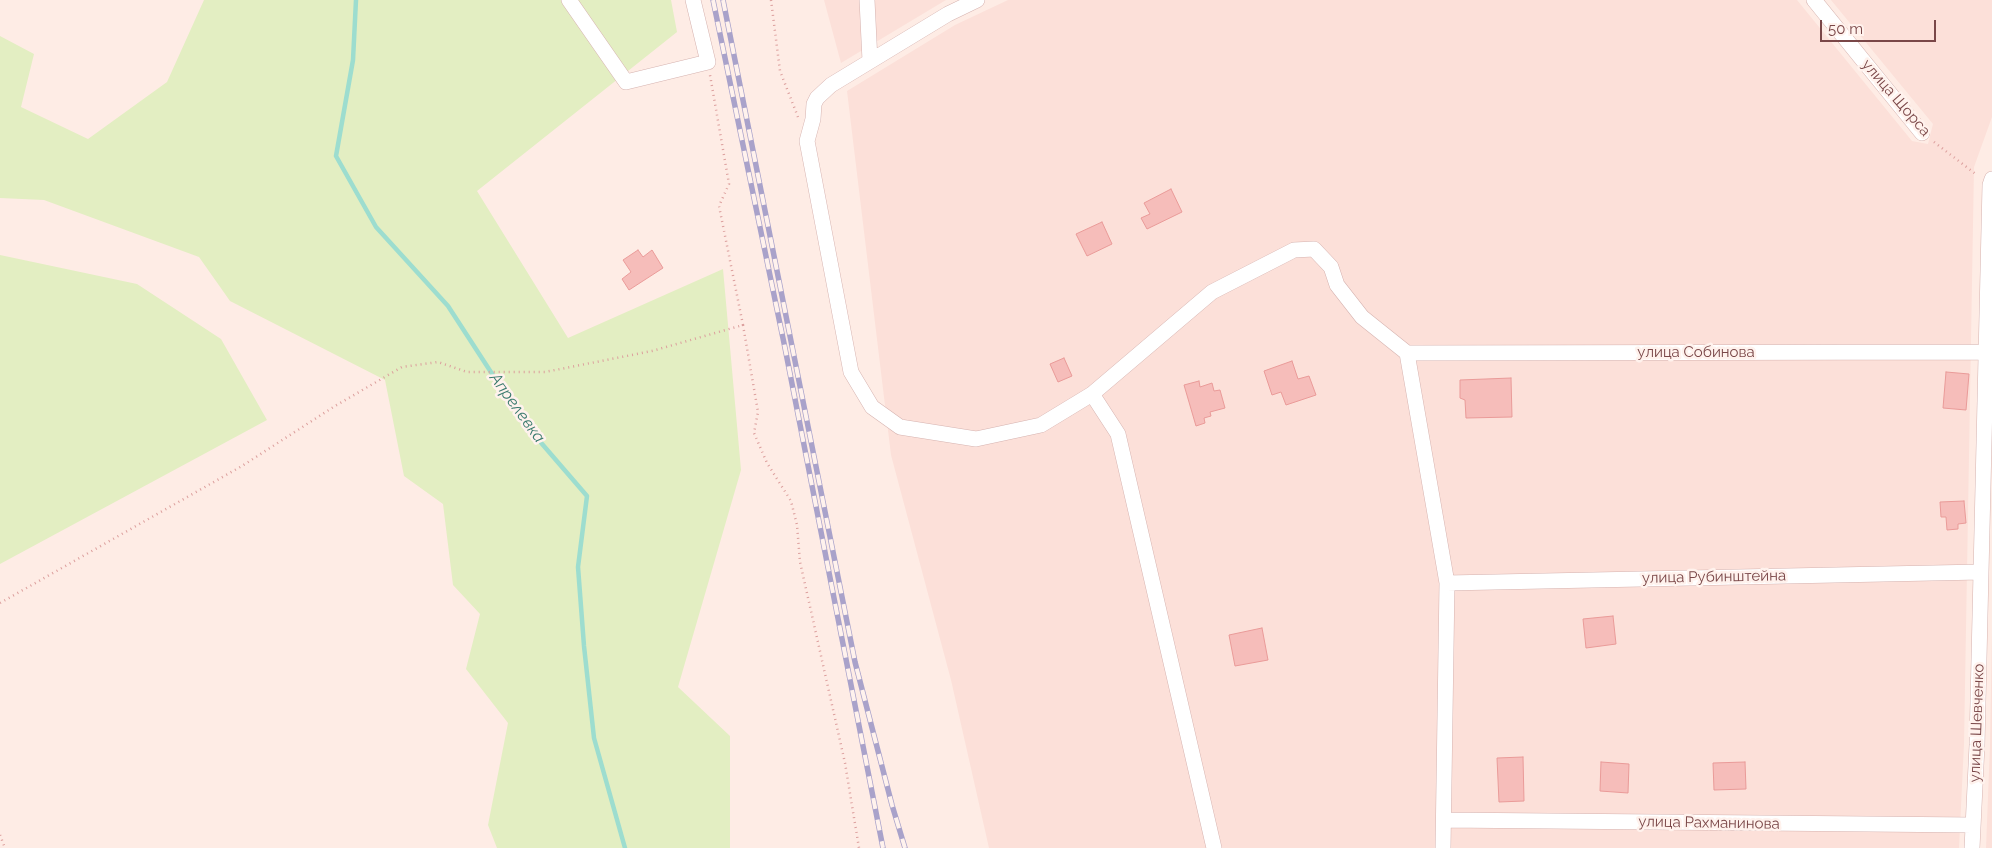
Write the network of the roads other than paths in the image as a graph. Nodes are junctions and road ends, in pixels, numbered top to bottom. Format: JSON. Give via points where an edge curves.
{"nodes":[{"id":1,"x":569,"y":0,"type":"edge"},
{"id":2,"x":693,"y":0,"type":"edge"},
{"id":3,"x":866,"y":0,"type":"edge"},
{"id":4,"x":977,"y":0,"type":"edge"},
{"id":5,"x":1814,"y":0,"type":"edge"},
{"id":6,"x":870,"y":61,"type":"junction"},
{"id":7,"x":1922,"y":133,"type":"road end"},
{"id":8,"x":1991,"y":182,"type":"edge"},
{"id":9,"x":1986,"y":352,"type":"junction"},
{"id":10,"x":1407,"y":353,"type":"junction"},
{"id":11,"x":1092,"y":394,"type":"junction"},
{"id":12,"x":1981,"y":572,"type":"junction"},
{"id":13,"x":1447,"y":582,"type":"junction"},
{"id":14,"x":1444,"y":820,"type":"junction"},
{"id":15,"x":1973,"y":825,"type":"junction"},
{"id":16,"x":1214,"y":848,"type":"edge"},
{"id":17,"x":1443,"y":848,"type":"edge"},
{"id":18,"x":1972,"y":848,"type":"edge"}],
"edges":[{"from":1,"to":2,"type":"street","via":[[626,82],[708,62]]},
{"from":3,"to":6,"type":"street"},
{"from":4,"to":6,"type":"street"},
{"from":5,"to":7,"type":"street","name":"улица Щорса"},
{"from":6,"to":11,"type":"street","via":[[831,85],[817,98],[807,141],[850,372],[872,407],[900,427],[976,439],[1041,425]]},
{"from":8,"to":9,"type":"street","name":"улица Шевченко"},
{"from":9,"to":10,"type":"street","name":"улица Собинова"},
{"from":9,"to":12,"type":"street","name":"улица Шевченко"},
{"from":10,"to":11,"type":"street","via":[[1362,317],[1337,285],[1330,267],[1314,249],[1294,250],[1212,292]]},
{"from":10,"to":13,"type":"street"},
{"from":11,"to":16,"type":"street","via":[[1118,434]]},
{"from":12,"to":13,"type":"street","name":"улица Рубинштейна"},
{"from":12,"to":15,"type":"street","name":"улица Шевченко"},
{"from":13,"to":14,"type":"street"},
{"from":14,"to":15,"type":"street","name":"улица Рахманинова"},
{"from":14,"to":17,"type":"street"},
{"from":15,"to":18,"type":"street","name":"улица Шевченко"}]}
